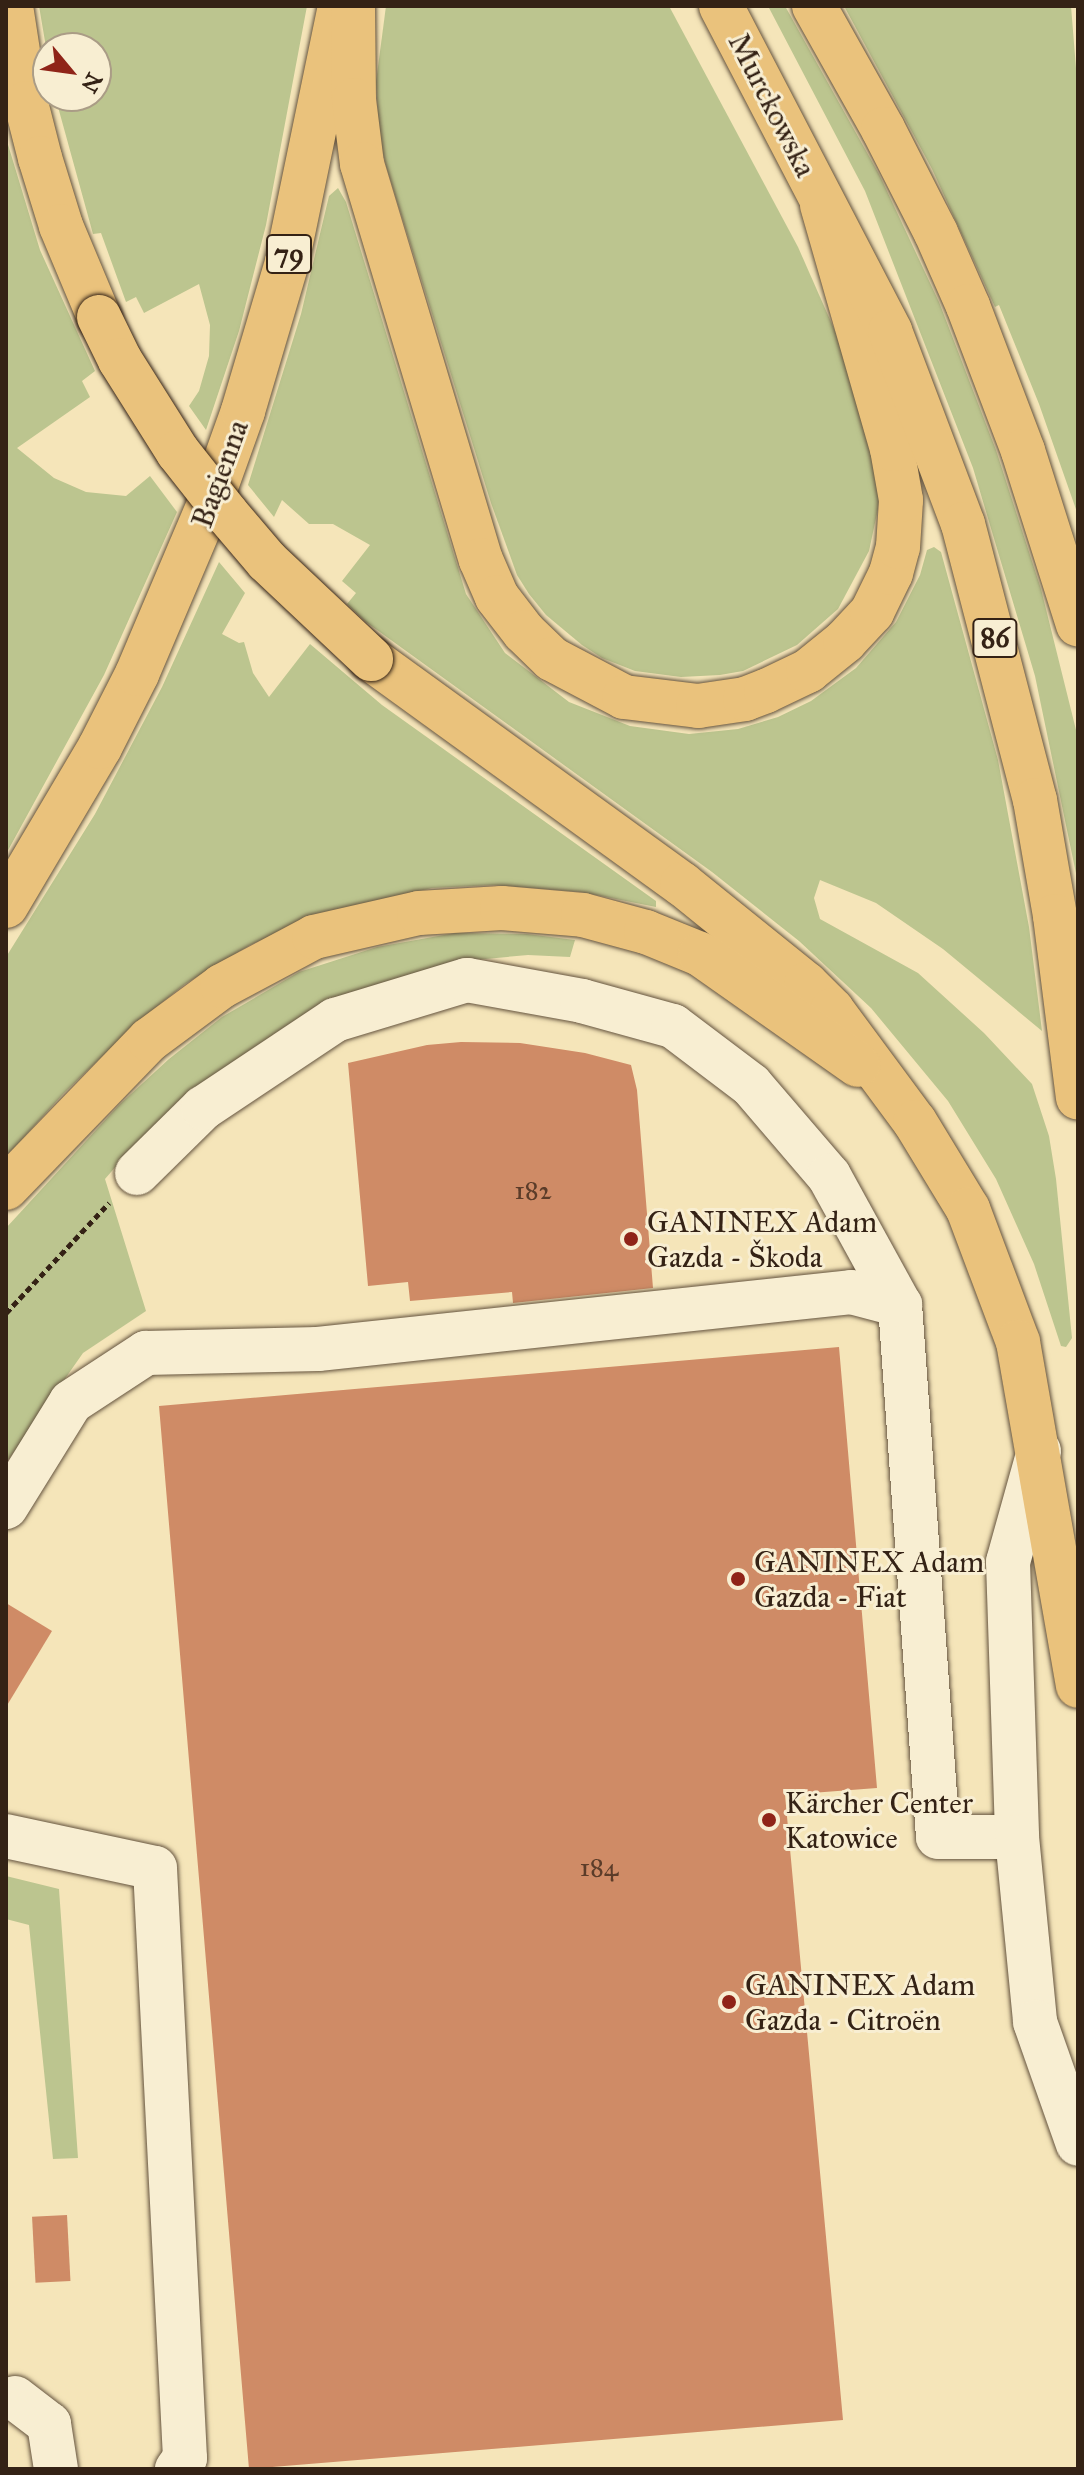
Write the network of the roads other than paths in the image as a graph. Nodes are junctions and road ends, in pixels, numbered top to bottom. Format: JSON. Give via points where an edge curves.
{"nodes":[{"id":1,"x":11,"y":6,"type":"edge"},
{"id":2,"x":340,"y":6,"type":"edge"},
{"id":3,"x":353,"y":6,"type":"edge"},
{"id":4,"x":721,"y":6,"type":"edge"},
{"id":5,"x":814,"y":6,"type":"edge"},
{"id":6,"x":822,"y":205,"type":"junction"},
{"id":7,"x":1078,"y":624,"type":"edge"},
{"id":8,"x":6,"y":906,"type":"edge"},
{"id":9,"x":885,"y":1084,"type":"junction"},
{"id":10,"x":1078,"y":1098,"type":"edge"},
{"id":11,"x":137,"y":1173,"type":"road end"},
{"id":12,"x":6,"y":1188,"type":"edge"},
{"id":13,"x":900,"y":1305,"type":"junction"},
{"id":14,"x":1039,"y":1451,"type":"junction"},
{"id":15,"x":6,"y":1507,"type":"edge"},
{"id":16,"x":1078,"y":1686,"type":"edge"},
{"id":17,"x":6,"y":1836,"type":"edge"},
{"id":18,"x":1017,"y":1837,"type":"junction"},
{"id":19,"x":1078,"y":2144,"type":"edge"},
{"id":20,"x":15,"y":2398,"type":"dead end"},
{"id":21,"x":56,"y":2469,"type":"edge"},
{"id":22,"x":177,"y":2469,"type":"edge"}],
"edges":[{"from":1,"to":9,"type":"main road","bridge":true,"via":[[40,158],[99,317],[178,452],[227,514],[267,561],[371,659],[754,941],[832,1010]]},
{"from":2,"to":8,"type":"main road","name":"Bagienna","number":"79","via":[[287,262],[213,495],[125,698]]},
{"from":3,"to":6,"type":"main road","via":[[354,100],[362,164],[481,560],[497,597],[552,659],[624,697],[698,706],[766,691],[808,671],[845,641],[872,612],[891,573],[901,500],[892,449]]},
{"from":4,"to":6,"type":"main road","name":"Murckowska","number":"86"},
{"from":5,"to":7,"type":"main road","via":[[897,155],[968,306],[1023,451]]},
{"from":6,"to":10,"type":"main road","number":"86","via":[[890,331],[963,524],[1035,800]]},
{"from":9,"to":12,"type":"main road","via":[[700,954],[646,932],[583,915],[502,908],[419,913],[314,937],[222,986],[149,1040]]},
{"from":9,"to":14,"type":"main road","via":[[939,1161],[986,1250],[1018,1342]]},
{"from":11,"to":13,"type":"lane","via":[[203,1108],[335,1020],[467,980],[582,1001],[673,1026],[729,1068],[751,1085],[829,1176]]},
{"from":13,"to":15,"type":"lane","via":[[851,1292],[318,1349],[146,1353],[71,1402]]},
{"from":13,"to":18,"type":"lane","via":[[938,1837]]},
{"from":14,"to":16,"type":"main road"},
{"from":14,"to":18,"type":"lane","via":[[1008,1562]]},
{"from":17,"to":22,"type":"lane","via":[[155,1868],[185,2458]]},
{"from":18,"to":19,"type":"lane","via":[[1035,2022]]},
{"from":20,"to":21,"type":"lane","via":[[49,2424]]}]}
